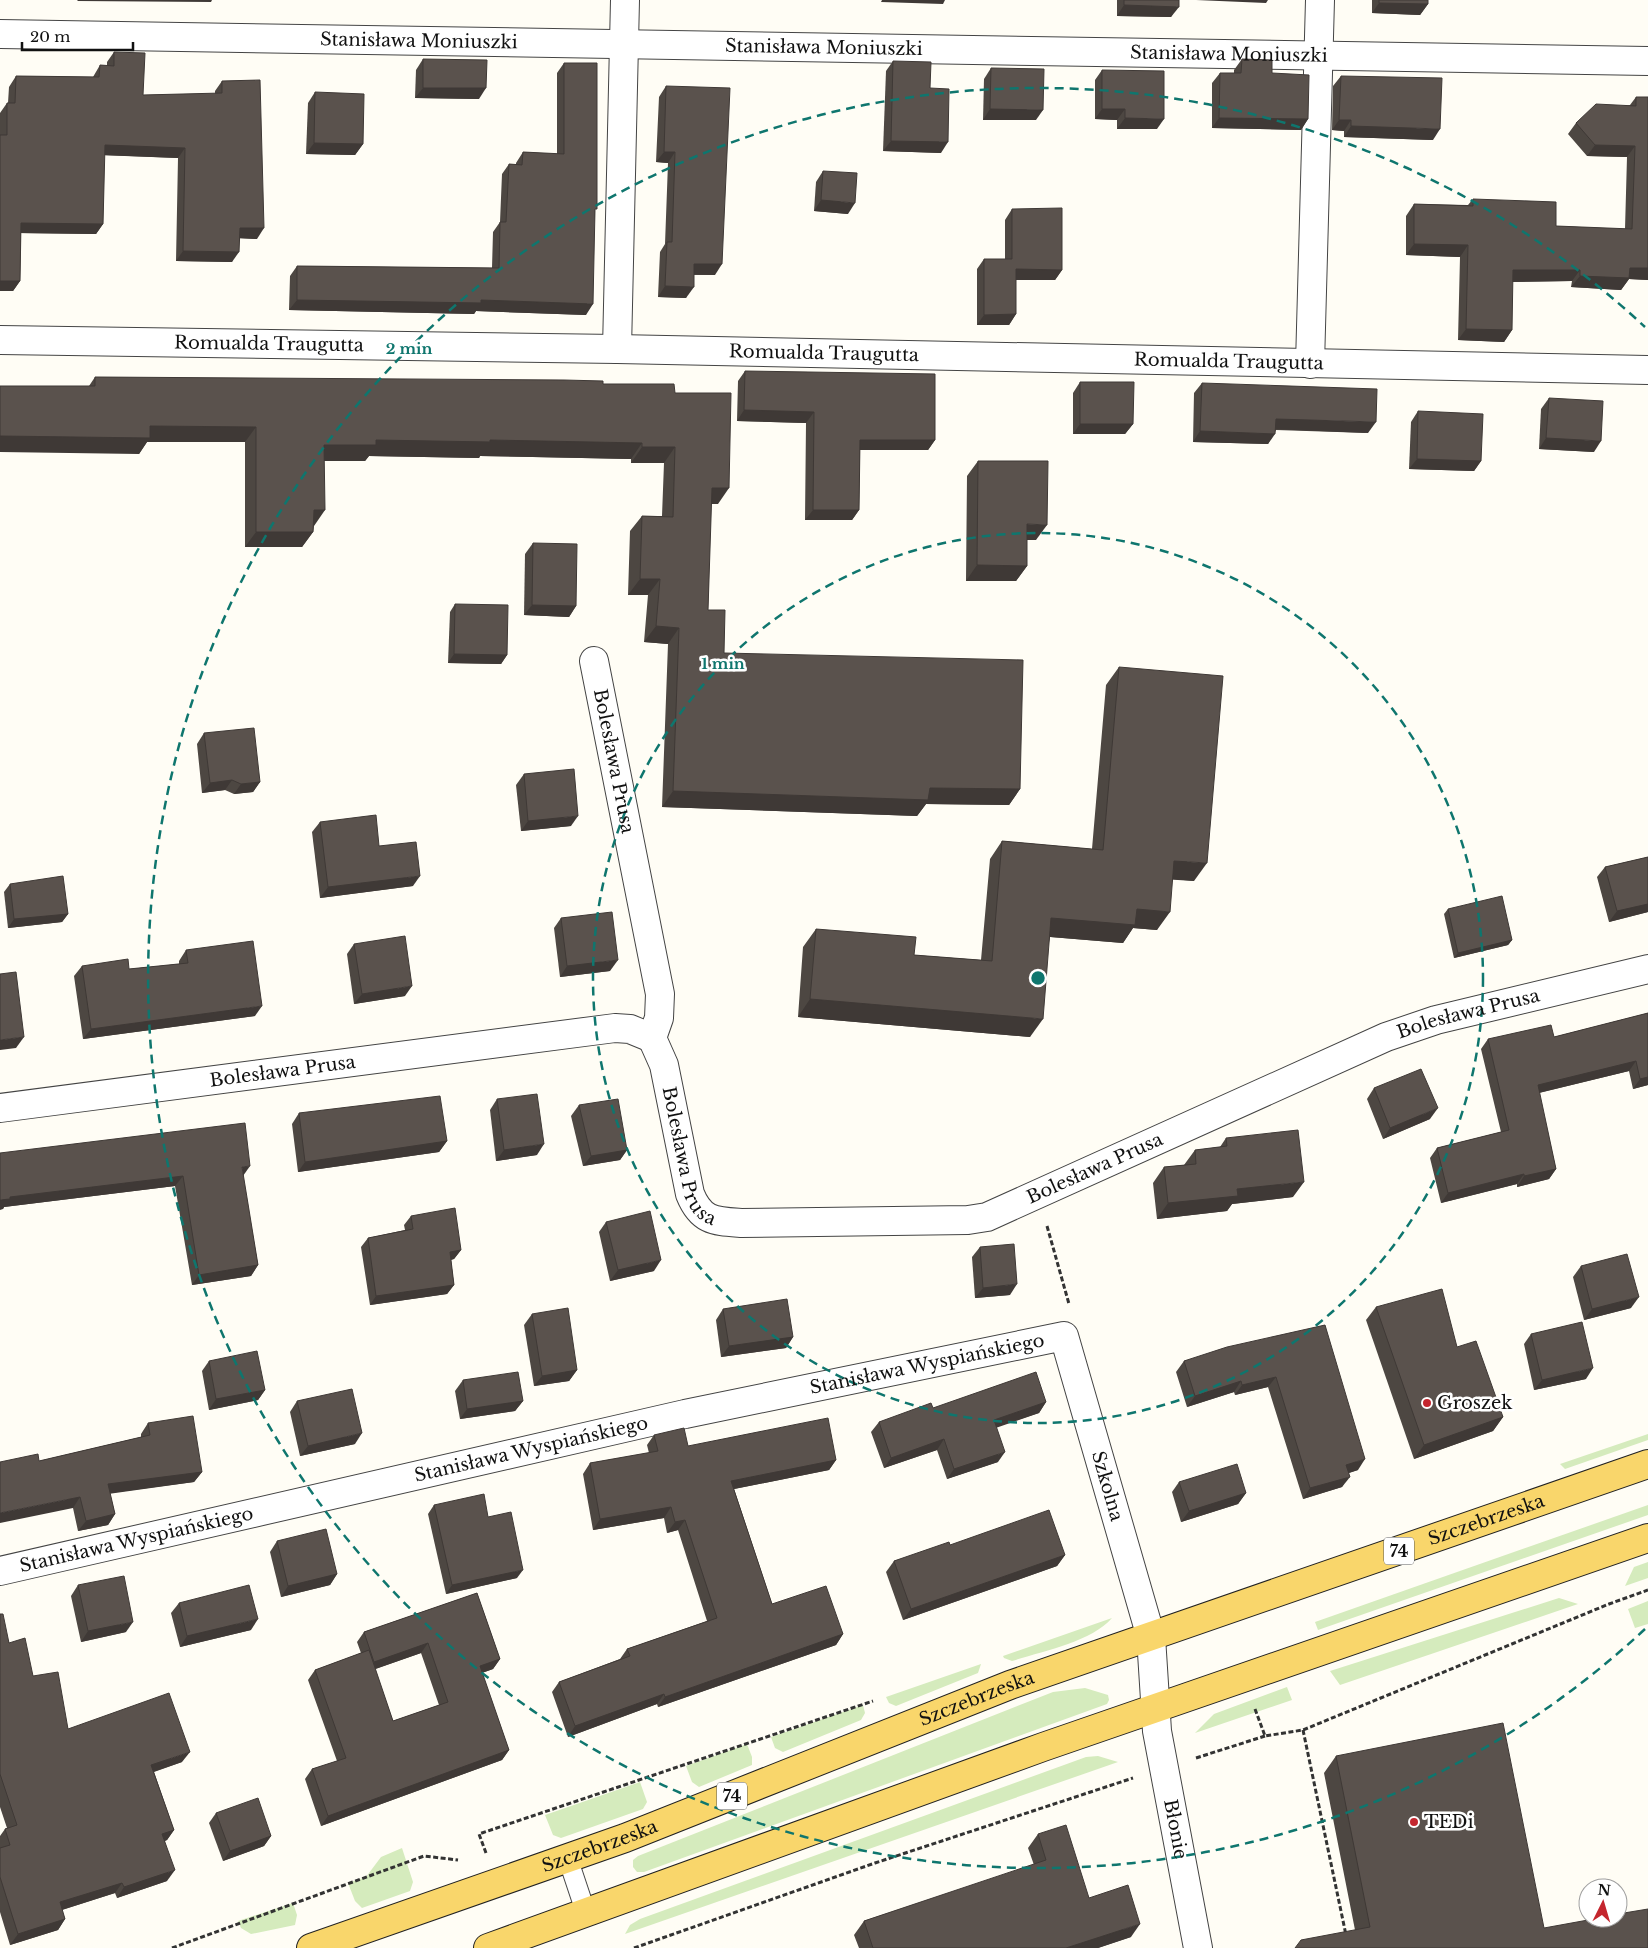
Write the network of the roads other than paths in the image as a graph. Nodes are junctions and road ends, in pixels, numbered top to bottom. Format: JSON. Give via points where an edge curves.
{"nodes":[{"id":1,"x":625,"y":0,"type":"edge"},
{"id":2,"x":1320,"y":0,"type":"edge"},
{"id":3,"x":0,"y":34,"type":"edge"},
{"id":4,"x":624,"y":43,"type":"junction"},
{"id":5,"x":1318,"y":57,"type":"junction"},
{"id":6,"x":1648,"y":61,"type":"edge"},
{"id":7,"x":0,"y":340,"type":"edge"},
{"id":8,"x":617,"y":349,"type":"junction"},
{"id":9,"x":1310,"y":364,"type":"junction"},
{"id":10,"x":1648,"y":370,"type":"edge"},
{"id":11,"x":594,"y":661,"type":"dead end"},
{"id":12,"x":1648,"y":969,"type":"edge"},
{"id":13,"x":652,"y":1038,"type":"junction"},
{"id":14,"x":0,"y":1108,"type":"edge"},
{"id":15,"x":1064,"y":1336,"type":"joint"},
{"id":16,"x":1648,"y":1464,"type":"edge"},
{"id":17,"x":1648,"y":1538,"type":"edge"},
{"id":18,"x":0,"y":1571,"type":"edge"},
{"id":19,"x":1151,"y":1637,"type":"junction"},
{"id":20,"x":1155,"y":1708,"type":"junction"},
{"id":21,"x":568,"y":1859,"type":"junction"},
{"id":22,"x":586,"y":1913,"type":"junction"},
{"id":23,"x":311,"y":1948,"type":"edge"},
{"id":24,"x":488,"y":1948,"type":"edge"},
{"id":25,"x":1198,"y":1948,"type":"edge"}],
"edges":[{"from":1,"to":4,"type":"street"},
{"from":2,"to":5,"type":"street"},
{"from":3,"to":4,"type":"street","name":"Stanisława Moniuszki"},
{"from":4,"to":5,"type":"street","name":"Stanisława Moniuszki"},
{"from":4,"to":8,"type":"street"},
{"from":5,"to":6,"type":"street","name":"Stanisława Moniuszki"},
{"from":5,"to":9,"type":"street"},
{"from":7,"to":8,"type":"street","name":"Romualda Traugutta"},
{"from":8,"to":9,"type":"street","name":"Romualda Traugutta"},
{"from":9,"to":10,"type":"street","name":"Romualda Traugutta"},
{"from":11,"to":13,"type":"street","name":"Bolesława Prusa","via":[[660,994],[659,1018]]},
{"from":12,"to":13,"type":"street","name":"Bolesława Prusa","via":[[1436,1020],[1386,1037],[1007,1208],[968,1220],[741,1223],[709,1218],[696,1210],[690,1194],[664,1065]]},
{"from":13,"to":14,"type":"street","name":"Bolesława Prusa","via":[[630,1029],[614,1028]]},
{"from":15,"to":18,"type":"street","name":"Stanisława Wyspiańskiego","via":[[685,1414]]},
{"from":15,"to":19,"type":"street","name":"Szkolna"},
{"from":16,"to":19,"type":"main road","name":"Szczebrzeska","number":"74"},
{"from":17,"to":20,"type":"main road"},
{"from":19,"to":20,"type":"street","name":"Szkolna"},
{"from":19,"to":21,"type":"main road","name":"Szczebrzeska","number":"74","via":[[993,1692]]},
{"from":20,"to":22,"type":"main road"},
{"from":20,"to":25,"type":"street","name":"Błonie"},
{"from":21,"to":22,"type":"lane"},
{"from":21,"to":23,"type":"main road","name":"Szczebrzeska","number":"74"},
{"from":22,"to":24,"type":"main road"}]}
